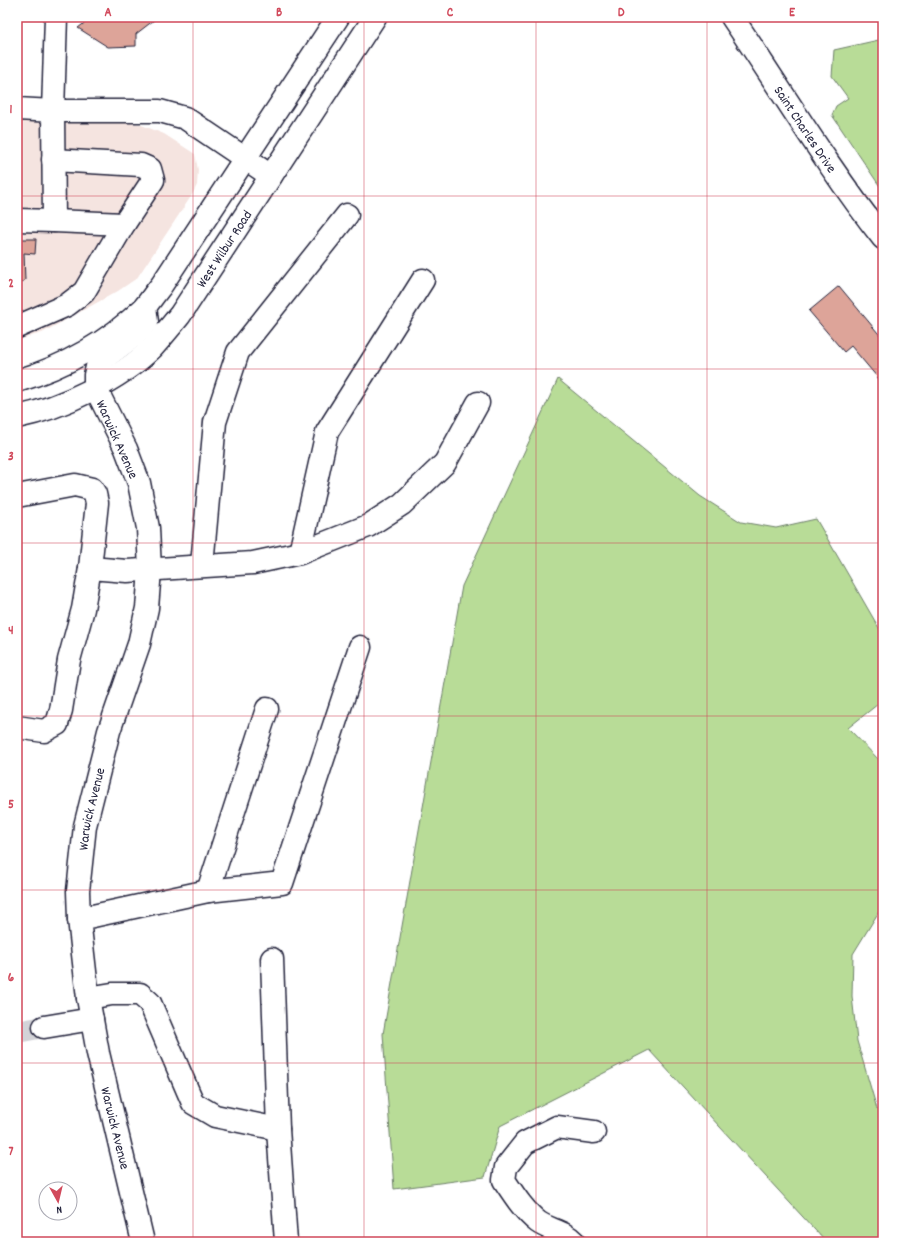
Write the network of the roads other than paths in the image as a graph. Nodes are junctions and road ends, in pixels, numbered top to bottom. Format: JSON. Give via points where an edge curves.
{"nodes":[{"id":1,"x":56,"y":17,"type":"edge"},
{"id":2,"x":338,"y":17,"type":"edge"},
{"id":3,"x":375,"y":17,"type":"edge"},
{"id":4,"x":732,"y":17,"type":"edge"},
{"id":5,"x":17,"y":110,"type":"edge"},
{"id":6,"x":53,"y":110,"type":"junction"},
{"id":7,"x":244,"y":157,"type":"junction"},
{"id":8,"x":53,"y":160,"type":"junction"},
{"id":9,"x":271,"y":176,"type":"junction"},
{"id":10,"x":347,"y":215,"type":"dead end"},
{"id":11,"x":17,"y":220,"type":"edge"},
{"id":12,"x":54,"y":221,"type":"junction"},
{"id":13,"x":124,"y":224,"type":"junction"},
{"id":14,"x":883,"y":238,"type":"edge"},
{"id":15,"x":424,"y":280,"type":"dead end"},
{"id":16,"x":145,"y":307,"type":"junction"},
{"id":17,"x":17,"y":327,"type":"edge"},
{"id":18,"x":17,"y":381,"type":"edge"},
{"id":19,"x":95,"y":387,"type":"junction"},
{"id":20,"x":478,"y":404,"type":"dead end"},
{"id":21,"x":17,"y":417,"type":"edge"},
{"id":22,"x":17,"y":496,"type":"edge"},
{"id":23,"x":300,"y":553,"type":"junction"},
{"id":24,"x":202,"y":566,"type":"junction"},
{"id":25,"x":90,"y":568,"type":"junction"},
{"id":26,"x":150,"y":570,"type":"junction"},
{"id":27,"x":360,"y":647,"type":"dead end"},
{"id":28,"x":267,"y":709,"type":"dead end"},
{"id":29,"x":17,"y":727,"type":"edge"},
{"id":30,"x":208,"y":892,"type":"junction"},
{"id":31,"x":79,"y":919,"type":"junction"},
{"id":32,"x":272,"y":959,"type":"dead end"},
{"id":33,"x":90,"y":1008,"type":"junction"},
{"id":34,"x":44,"y":1027,"type":"tunnel mouth"},
{"id":35,"x":278,"y":1129,"type":"junction"},
{"id":36,"x":594,"y":1132,"type":"dead end"},
{"id":37,"x":143,"y":1242,"type":"edge"},
{"id":38,"x":286,"y":1242,"type":"edge"},
{"id":39,"x":574,"y":1242,"type":"edge"}],
"edges":[{"from":1,"to":6,"type":"street"},
{"from":2,"to":7,"type":"street"},
{"from":3,"to":9,"type":"street","name":"West Wilbur Road"},
{"from":4,"to":14,"type":"street","name":"Saint Charles Drive","via":[[815,143]]},
{"from":5,"to":6,"type":"street"},
{"from":6,"to":7,"type":"street","via":[[160,111],[185,118]]},
{"from":6,"to":8,"type":"street"},
{"from":7,"to":9,"type":"street"},
{"from":7,"to":16,"type":"street"},
{"from":8,"to":12,"type":"street"},
{"from":8,"to":13,"type":"street","via":[[141,165],[150,169],[153,180]]},
{"from":9,"to":19,"type":"street","name":"West Wilbur Road","via":[[180,315],[146,352],[124,371]]},
{"from":10,"to":24,"type":"street","via":[[238,352],[215,422]]},
{"from":11,"to":12,"type":"street"},
{"from":12,"to":13,"type":"street"},
{"from":13,"to":17,"type":"street","via":[[84,292],[67,305]]},
{"from":15,"to":23,"type":"street","via":[[327,432]]},
{"from":16,"to":18,"type":"street","via":[[95,346],[38,375]]},
{"from":16,"to":19,"type":"street","via":[[146,322],[134,336],[98,363]]},
{"from":19,"to":21,"type":"street","name":"West Wilbur Road","via":[[59,404]]},
{"from":19,"to":26,"type":"street","name":"Warwick Avenue","via":[[126,449],[139,483],[148,528]]},
{"from":20,"to":23,"type":"street","via":[[445,463],[402,504],[368,526]]},
{"from":22,"to":25,"type":"street","via":[[75,485],[92,489],[97,503]]},
{"from":23,"to":24,"type":"street","via":[[253,563]]},
{"from":24,"to":26,"type":"street"},
{"from":25,"to":26,"type":"street"},
{"from":25,"to":29,"type":"street","via":[[57,724],[44,731]]},
{"from":26,"to":31,"type":"street","name":"Warwick Avenue","via":[[147,608],[139,644],[109,731],[85,826],[78,891]]},
{"from":27,"to":30,"type":"street","via":[[282,883]]},
{"from":28,"to":30,"type":"street"},
{"from":30,"to":31,"type":"street"},
{"from":31,"to":33,"type":"street","name":"Warwick Avenue"},
{"from":32,"to":35,"type":"street"},
{"from":33,"to":34,"type":"street"},
{"from":33,"to":35,"type":"street","via":[[112,994],[140,994],[150,1003],[193,1103],[215,1116]]},
{"from":33,"to":37,"type":"street","name":"Warwick Avenue","via":[[98,1054]]},
{"from":35,"to":38,"type":"street"},
{"from":36,"to":39,"type":"street","via":[[557,1127],[525,1143],[506,1167],[504,1180],[522,1206],[538,1222],[568,1236]]}]}
